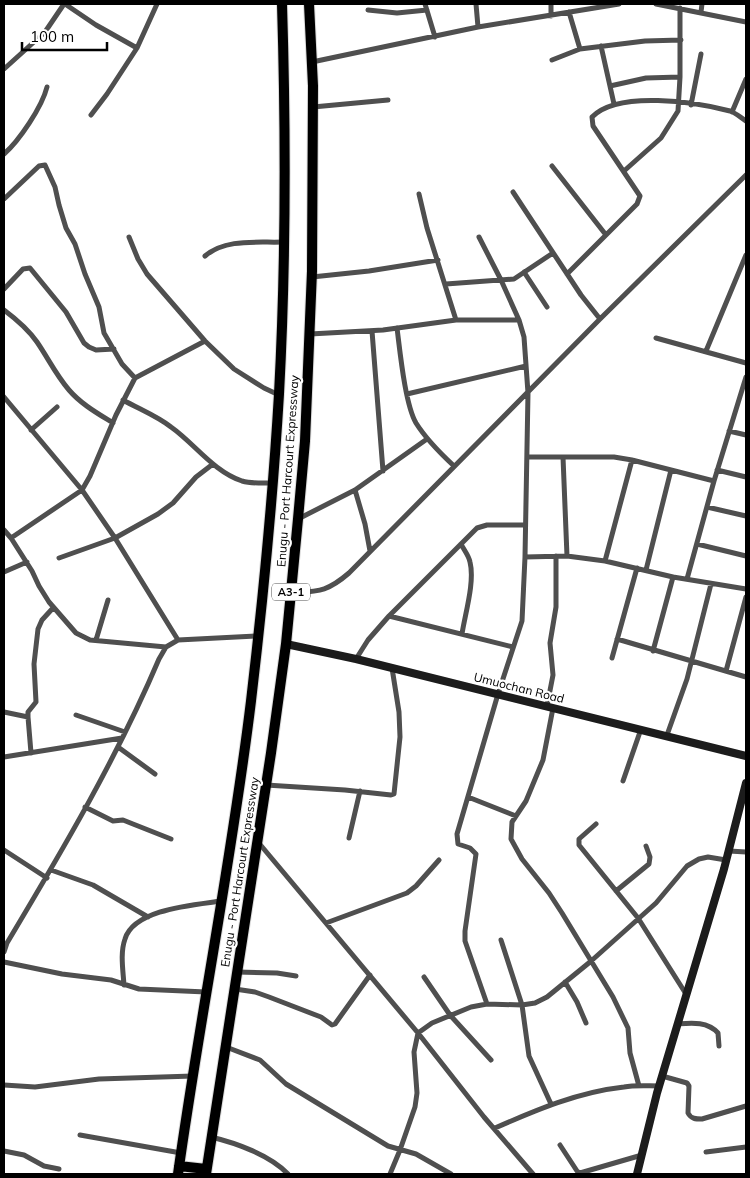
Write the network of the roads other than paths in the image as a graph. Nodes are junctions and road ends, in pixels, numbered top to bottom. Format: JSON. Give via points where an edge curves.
{"nodes":[{"id":1,"x":64,"y":4,"type":"edge"},
{"id":2,"x":282,"y":4,"type":"edge"},
{"id":3,"x":309,"y":4,"type":"edge"},
{"id":4,"x":425,"y":4,"type":"edge"},
{"id":5,"x":476,"y":4,"type":"edge"},
{"id":6,"x":551,"y":4,"type":"edge"},
{"id":7,"x":619,"y":4,"type":"edge"},
{"id":8,"x":656,"y":4,"type":"edge"},
{"id":9,"x":702,"y":4,"type":"edge"},
{"id":10,"x":154,"y":5,"type":"edge"},
{"id":11,"x":680,"y":8,"type":"junction"},
{"id":12,"x":368,"y":10,"type":"dead end"},
{"id":13,"x":427,"y":10,"type":"junction"},
{"id":14,"x":569,"y":12,"type":"junction"},
{"id":15,"x":701,"y":12,"type":"junction"},
{"id":16,"x":552,"y":16,"type":"junction"},
{"id":17,"x":746,"y":22,"type":"edge"},
{"id":18,"x":478,"y":27,"type":"junction"},
{"id":19,"x":434,"y":37,"type":"junction"},
{"id":20,"x":681,"y":40,"type":"junction"},
{"id":21,"x":602,"y":46,"type":"junction"},
{"id":22,"x":137,"y":48,"type":"junction"},
{"id":23,"x":580,"y":48,"type":"junction"},
{"id":24,"x":701,"y":54,"type":"dead end"},
{"id":25,"x":552,"y":60,"type":"dead end"},
{"id":26,"x":311,"y":62,"type":"junction"},
{"id":27,"x":4,"y":69,"type":"edge"},
{"id":28,"x":680,"y":77,"type":"junction"},
{"id":29,"x":746,"y":79,"type":"edge"},
{"id":30,"x":610,"y":86,"type":"junction"},
{"id":31,"x":47,"y":88,"type":"dead end"},
{"id":32,"x":388,"y":100,"type":"dead end"},
{"id":33,"x":679,"y":102,"type":"junction"},
{"id":34,"x":614,"y":104,"type":"junction"},
{"id":35,"x":691,"y":105,"type":"junction"},
{"id":36,"x":313,"y":107,"type":"junction"},
{"id":37,"x":732,"y":112,"type":"junction"},
{"id":38,"x":91,"y":115,"type":"dead end"},
{"id":39,"x":746,"y":121,"type":"edge"},
{"id":40,"x":4,"y":154,"type":"edge"},
{"id":41,"x":552,"y":166,"type":"dead end"},
{"id":42,"x":624,"y":171,"type":"junction"},
{"id":43,"x":746,"y":175,"type":"edge"},
{"id":44,"x":513,"y":192,"type":"dead end"},
{"id":45,"x":419,"y":194,"type":"dead end"},
{"id":46,"x":4,"y":199,"type":"edge"},
{"id":47,"x":606,"y":235,"type":"junction"},
{"id":48,"x":129,"y":237,"type":"dead end"},
{"id":49,"x":479,"y":237,"type":"dead end"},
{"id":50,"x":284,"y":242,"type":"junction"},
{"id":51,"x":553,"y":253,"type":"junction"},
{"id":52,"x":746,"y":255,"type":"edge"},
{"id":53,"x":205,"y":256,"type":"dead end"},
{"id":54,"x":438,"y":260,"type":"junction"},
{"id":55,"x":524,"y":272,"type":"junction"},
{"id":56,"x":567,"y":274,"type":"junction"},
{"id":57,"x":312,"y":277,"type":"junction"},
{"id":58,"x":501,"y":280,"type":"junction"},
{"id":59,"x":446,"y":284,"type":"junction"},
{"id":60,"x":4,"y":289,"type":"edge"},
{"id":61,"x":547,"y":307,"type":"dead end"},
{"id":62,"x":4,"y":310,"type":"edge"},
{"id":63,"x":600,"y":319,"type":"junction"},
{"id":64,"x":456,"y":320,"type":"junction"},
{"id":65,"x":519,"y":320,"type":"junction"},
{"id":66,"x":397,"y":328,"type":"junction"},
{"id":67,"x":372,"y":331,"type":"junction"},
{"id":68,"x":310,"y":334,"type":"junction"},
{"id":69,"x":656,"y":338,"type":"dead end"},
{"id":70,"x":205,"y":341,"type":"junction"},
{"id":71,"x":114,"y":349,"type":"junction"},
{"id":72,"x":706,"y":352,"type":"junction"},
{"id":73,"x":746,"y":363,"type":"edge"},
{"id":74,"x":526,"y":366,"type":"junction"},
{"id":75,"x":746,"y":377,"type":"edge"},
{"id":76,"x":135,"y":378,"type":"junction"},
{"id":77,"x":528,"y":393,"type":"junction"},
{"id":78,"x":743,"y":393,"type":"edge"},
{"id":79,"x":407,"y":394,"type":"junction"},
{"id":80,"x":279,"y":395,"type":"junction"},
{"id":81,"x":4,"y":397,"type":"edge"},
{"id":82,"x":123,"y":400,"type":"junction"},
{"id":83,"x":10,"y":405,"type":"junction"},
{"id":84,"x":4,"y":406,"type":"edge"},
{"id":85,"x":57,"y":407,"type":"dead end"},
{"id":86,"x":112,"y":423,"type":"junction"},
{"id":87,"x":31,"y":430,"type":"junction"},
{"id":88,"x":729,"y":431,"type":"junction"},
{"id":89,"x":746,"y":436,"type":"edge"},
{"id":90,"x":428,"y":440,"type":"junction"},
{"id":91,"x":527,"y":457,"type":"junction"},
{"id":92,"x":563,"y":457,"type":"junction"},
{"id":93,"x":632,"y":460,"type":"junction"},
{"id":94,"x":213,"y":464,"type":"junction"},
{"id":95,"x":454,"y":466,"type":"junction"},
{"id":96,"x":671,"y":470,"type":"junction"},
{"id":97,"x":717,"y":470,"type":"junction"},
{"id":98,"x":383,"y":471,"type":"junction"},
{"id":99,"x":746,"y":477,"type":"edge"},
{"id":100,"x":714,"y":481,"type":"junction"},
{"id":101,"x":273,"y":483,"type":"junction"},
{"id":102,"x":82,"y":490,"type":"junction"},
{"id":103,"x":355,"y":490,"type":"junction"},
{"id":104,"x":707,"y":507,"type":"junction"},
{"id":105,"x":746,"y":516,"type":"edge"},
{"id":106,"x":298,"y":519,"type":"junction"},
{"id":107,"x":525,"y":525,"type":"junction"},
{"id":108,"x":4,"y":530,"type":"edge"},
{"id":109,"x":11,"y":538,"type":"junction"},
{"id":110,"x":115,"y":538,"type":"junction"},
{"id":111,"x":461,"y":544,"type":"junction"},
{"id":112,"x":697,"y":544,"type":"junction"},
{"id":113,"x":370,"y":551,"type":"junction"},
{"id":114,"x":556,"y":556,"type":"junction"},
{"id":115,"x":566,"y":556,"type":"junction"},
{"id":116,"x":746,"y":556,"type":"edge"},
{"id":117,"x":525,"y":557,"type":"junction"},
{"id":118,"x":59,"y":558,"type":"dead end"},
{"id":119,"x":605,"y":561,"type":"junction"},
{"id":120,"x":27,"y":562,"type":"junction"},
{"id":121,"x":637,"y":568,"type":"junction"},
{"id":122,"x":646,"y":570,"type":"junction"},
{"id":123,"x":4,"y":572,"type":"edge"},
{"id":124,"x":673,"y":577,"type":"junction"},
{"id":125,"x":687,"y":580,"type":"junction"},
{"id":126,"x":711,"y":584,"type":"junction"},
{"id":127,"x":746,"y":589,"type":"edge"},
{"id":128,"x":290,"y":593,"type":"junction"},
{"id":129,"x":746,"y":597,"type":"edge"},
{"id":130,"x":108,"y":600,"type":"dead end"},
{"id":131,"x":54,"y":608,"type":"junction"},
{"id":132,"x":389,"y":616,"type":"junction"},
{"id":133,"x":462,"y":634,"type":"junction"},
{"id":134,"x":258,"y":636,"type":"junction"},
{"id":135,"x":617,"y":639,"type":"junction"},
{"id":136,"x":96,"y":640,"type":"junction"},
{"id":137,"x":178,"y":640,"type":"junction"},
{"id":138,"x":286,"y":644,"type":"junction"},
{"id":139,"x":166,"y":647,"type":"junction"},
{"id":140,"x":513,"y":647,"type":"junction"},
{"id":141,"x":654,"y":651,"type":"junction"},
{"id":142,"x":612,"y":658,"type":"dead end"},
{"id":143,"x":356,"y":659,"type":"junction"},
{"id":144,"x":692,"y":662,"type":"junction"},
{"id":145,"x":392,"y":668,"type":"junction"},
{"id":146,"x":726,"y":671,"type":"junction"},
{"id":147,"x":746,"y":677,"type":"edge"},
{"id":148,"x":498,"y":694,"type":"junction"},
{"id":149,"x":550,"y":707,"type":"junction"},
{"id":150,"x":4,"y":712,"type":"edge"},
{"id":151,"x":76,"y":714,"type":"dead end"},
{"id":152,"x":28,"y":717,"type":"junction"},
{"id":153,"x":641,"y":729,"type":"junction"},
{"id":154,"x":123,"y":735,"type":"junction"},
{"id":155,"x":667,"y":735,"type":"junction"},
{"id":156,"x":118,"y":747,"type":"junction"},
{"id":157,"x":31,"y":752,"type":"junction"},
{"id":158,"x":746,"y":756,"type":"edge"},
{"id":159,"x":4,"y":757,"type":"edge"},
{"id":160,"x":155,"y":774,"type":"dead end"},
{"id":161,"x":623,"y":781,"type":"dead end"},
{"id":162,"x":746,"y":783,"type":"edge"},
{"id":163,"x":266,"y":785,"type":"junction"},
{"id":164,"x":360,"y":791,"type":"junction"},
{"id":165,"x":468,"y":797,"type":"junction"},
{"id":166,"x":85,"y":807,"type":"junction"},
{"id":167,"x":516,"y":816,"type":"junction"},
{"id":168,"x":596,"y":824,"type":"dead end"},
{"id":169,"x":348,"y":838,"type":"dead end"},
{"id":170,"x":171,"y":840,"type":"dead end"},
{"id":171,"x":257,"y":841,"type":"junction"},
{"id":172,"x":646,"y":846,"type":"dead end"},
{"id":173,"x":4,"y":850,"type":"edge"},
{"id":174,"x":729,"y":851,"type":"junction"},
{"id":175,"x":746,"y":852,"type":"edge"},
{"id":176,"x":439,"y":860,"type":"dead end"},
{"id":177,"x":726,"y":860,"type":"junction"},
{"id":178,"x":51,"y":870,"type":"junction"},
{"id":179,"x":46,"y":878,"type":"junction"},
{"id":180,"x":616,"y":891,"type":"junction"},
{"id":181,"x":221,"y":901,"type":"junction"},
{"id":182,"x":148,"y":917,"type":"junction"},
{"id":183,"x":638,"y":918,"type":"junction"},
{"id":184,"x":326,"y":923,"type":"junction"},
{"id":185,"x":501,"y":940,"type":"dead end"},
{"id":186,"x":6,"y":944,"type":"edge"},
{"id":187,"x":4,"y":952,"type":"edge"},
{"id":188,"x":4,"y":962,"type":"edge"},
{"id":189,"x":590,"y":962,"type":"junction"},
{"id":190,"x":237,"y":972,"type":"junction"},
{"id":191,"x":370,"y":975,"type":"junction"},
{"id":192,"x":296,"y":976,"type":"dead end"},
{"id":193,"x":424,"y":977,"type":"dead end"},
{"id":194,"x":565,"y":982,"type":"junction"},
{"id":195,"x":124,"y":985,"type":"junction"},
{"id":196,"x":234,"y":989,"type":"junction"},
{"id":197,"x":206,"y":992,"type":"junction"},
{"id":198,"x":686,"y":994,"type":"junction"},
{"id":199,"x":486,"y":1004,"type":"junction"},
{"id":200,"x":522,"y":1005,"type":"junction"},
{"id":201,"x":450,"y":1015,"type":"junction"},
{"id":202,"x":586,"y":1023,"type":"dead end"},
{"id":203,"x":677,"y":1024,"type":"junction"},
{"id":204,"x":418,"y":1033,"type":"junction"},
{"id":205,"x":225,"y":1046,"type":"junction"},
{"id":206,"x":720,"y":1046,"type":"dead end"},
{"id":207,"x":491,"y":1060,"type":"dead end"},
{"id":208,"x":193,"y":1076,"type":"junction"},
{"id":209,"x":662,"y":1076,"type":"junction"},
{"id":210,"x":4,"y":1085,"type":"edge"},
{"id":211,"x":639,"y":1086,"type":"junction"},
{"id":212,"x":659,"y":1086,"type":"junction"},
{"id":213,"x":551,"y":1104,"type":"junction"},
{"id":214,"x":746,"y":1106,"type":"edge"},
{"id":215,"x":495,"y":1128,"type":"junction"},
{"id":216,"x":80,"y":1135,"type":"dead end"},
{"id":217,"x":211,"y":1137,"type":"junction"},
{"id":218,"x":560,"y":1144,"type":"dead end"},
{"id":219,"x":746,"y":1147,"type":"edge"},
{"id":220,"x":400,"y":1150,"type":"junction"},
{"id":221,"x":4,"y":1151,"type":"edge"},
{"id":222,"x":706,"y":1152,"type":"dead end"},
{"id":223,"x":181,"y":1153,"type":"junction"},
{"id":224,"x":642,"y":1155,"type":"junction"},
{"id":225,"x":59,"y":1169,"type":"dead end"},
{"id":226,"x":178,"y":1170,"type":"edge"},
{"id":227,"x":206,"y":1172,"type":"edge"},
{"id":228,"x":288,"y":1174,"type":"edge"},
{"id":229,"x":390,"y":1174,"type":"edge"},
{"id":230,"x":451,"y":1174,"type":"edge"},
{"id":231,"x":533,"y":1174,"type":"edge"},
{"id":232,"x":637,"y":1174,"type":"edge"}],
"edges":[{"from":1,"to":22,"type":"street"},
{"from":1,"to":27,"type":"street","via":[[45,32]]},
{"from":2,"to":50,"type":"highway","name":"Enugu - Port Harcourt Expressway","number":"A3-1"},
{"from":3,"to":26,"type":"highway","name":"Enugu - Port Harcourt Expressway","number":"A3-1"},
{"from":4,"to":13,"type":"street"},
{"from":5,"to":18,"type":"street"},
{"from":6,"to":16,"type":"street"},
{"from":7,"to":14,"type":"street"},
{"from":8,"to":11,"type":"street"},
{"from":9,"to":15,"type":"street"},
{"from":10,"to":22,"type":"street"},
{"from":11,"to":15,"type":"street"},
{"from":11,"to":20,"type":"street"},
{"from":12,"to":13,"type":"street","via":[[397,14]]},
{"from":13,"to":19,"type":"street"},
{"from":14,"to":16,"type":"street"},
{"from":14,"to":23,"type":"street"},
{"from":15,"to":17,"type":"street"},
{"from":16,"to":18,"type":"street"},
{"from":18,"to":19,"type":"street"},
{"from":19,"to":26,"type":"street"},
{"from":20,"to":21,"type":"street"},
{"from":20,"to":28,"type":"street"},
{"from":21,"to":23,"type":"street"},
{"from":21,"to":30,"type":"street"},
{"from":22,"to":38,"type":"street"},
{"from":23,"to":25,"type":"street"},
{"from":24,"to":35,"type":"street"},
{"from":26,"to":36,"type":"highway","name":"Enugu - Port Harcourt Expressway","number":"A3-1"},
{"from":28,"to":30,"type":"street","via":[[646,78]]},
{"from":28,"to":33,"type":"street"},
{"from":29,"to":37,"type":"street"},
{"from":30,"to":34,"type":"street"},
{"from":31,"to":40,"type":"street","via":[[18,138]]},
{"from":32,"to":36,"type":"street"},
{"from":33,"to":34,"type":"street","via":[[645,100]]},
{"from":33,"to":35,"type":"street"},
{"from":33,"to":42,"type":"street","via":[[676,118],[662,138]]},
{"from":34,"to":42,"type":"street","via":[[592,117],[592,122]]},
{"from":35,"to":37,"type":"street"},
{"from":36,"to":57,"type":"highway","name":"Enugu - Port Harcourt Expressway","number":"A3-1"},
{"from":37,"to":39,"type":"street"},
{"from":41,"to":47,"type":"street"},
{"from":42,"to":47,"type":"street","via":[[640,199]]},
{"from":43,"to":63,"type":"street"},
{"from":44,"to":51,"type":"street"},
{"from":45,"to":54,"type":"street"},
{"from":46,"to":71,"type":"street","via":[[39,166],[45,165],[55,187],[66,228],[100,307],[104,333]]},
{"from":47,"to":56,"type":"street"},
{"from":48,"to":70,"type":"street","via":[[147,274]]},
{"from":49,"to":58,"type":"street"},
{"from":50,"to":53,"type":"street","via":[[231,244],[213,249]]},
{"from":50,"to":80,"type":"highway","name":"Enugu - Port Harcourt Expressway","number":"A3-1"},
{"from":51,"to":55,"type":"street"},
{"from":51,"to":56,"type":"street"},
{"from":52,"to":72,"type":"street"},
{"from":54,"to":57,"type":"street","via":[[369,272]]},
{"from":54,"to":59,"type":"street"},
{"from":55,"to":58,"type":"street","via":[[514,279]]},
{"from":55,"to":61,"type":"street"},
{"from":56,"to":63,"type":"street"},
{"from":57,"to":68,"type":"highway","name":"Enugu - Port Harcourt Expressway","number":"A3-1"},
{"from":58,"to":59,"type":"street"},
{"from":58,"to":65,"type":"street"},
{"from":59,"to":64,"type":"street"},
{"from":60,"to":71,"type":"street","via":[[23,269],[30,268],[66,312],[84,343],[96,350]]},
{"from":62,"to":86,"type":"street","via":[[37,342],[70,391]]},
{"from":63,"to":77,"type":"street"},
{"from":64,"to":65,"type":"street"},
{"from":64,"to":66,"type":"street"},
{"from":65,"to":74,"type":"street"},
{"from":66,"to":67,"type":"street"},
{"from":66,"to":79,"type":"street"},
{"from":67,"to":68,"type":"street"},
{"from":67,"to":98,"type":"street"},
{"from":68,"to":106,"type":"highway","name":"Enugu - Port Harcourt Expressway","number":"A3-1"},
{"from":69,"to":72,"type":"street"},
{"from":70,"to":76,"type":"street"},
{"from":70,"to":80,"type":"street","via":[[234,369]]},
{"from":71,"to":76,"type":"street"},
{"from":72,"to":73,"type":"street"},
{"from":74,"to":77,"type":"street"},
{"from":74,"to":79,"type":"street"},
{"from":75,"to":78,"type":"street"},
{"from":76,"to":82,"type":"street"},
{"from":77,"to":91,"type":"street"},
{"from":77,"to":95,"type":"street"},
{"from":78,"to":88,"type":"street"},
{"from":79,"to":90,"type":"street","via":[[414,421]]},
{"from":80,"to":101,"type":"highway","name":"Enugu - Port Harcourt Expressway","number":"A3-1"},
{"from":81,"to":83,"type":"street"},
{"from":82,"to":86,"type":"street"},
{"from":82,"to":94,"type":"street","via":[[169,425]]},
{"from":83,"to":84,"type":"street"},
{"from":83,"to":87,"type":"street"},
{"from":85,"to":87,"type":"street"},
{"from":86,"to":102,"type":"street"},
{"from":87,"to":102,"type":"street"},
{"from":88,"to":89,"type":"street"},
{"from":88,"to":97,"type":"street"},
{"from":90,"to":95,"type":"street"},
{"from":90,"to":98,"type":"street"},
{"from":91,"to":92,"type":"street"},
{"from":91,"to":107,"type":"street"},
{"from":92,"to":93,"type":"street","via":[[600,456]]},
{"from":92,"to":115,"type":"street"},
{"from":93,"to":96,"type":"street"},
{"from":93,"to":119,"type":"street"},
{"from":94,"to":101,"type":"street","via":[[242,481]]},
{"from":94,"to":110,"type":"street","via":[[196,477],[173,503]]},
{"from":95,"to":113,"type":"street"},
{"from":96,"to":100,"type":"street"},
{"from":96,"to":122,"type":"street"},
{"from":97,"to":99,"type":"street"},
{"from":97,"to":100,"type":"street"},
{"from":98,"to":103,"type":"street"},
{"from":100,"to":104,"type":"street"},
{"from":101,"to":134,"type":"highway","name":"Enugu - Port Harcourt Expressway","number":"A3-1"},
{"from":102,"to":109,"type":"street"},
{"from":102,"to":110,"type":"street"},
{"from":103,"to":106,"type":"street"},
{"from":103,"to":113,"type":"street"},
{"from":104,"to":105,"type":"street"},
{"from":104,"to":112,"type":"street"},
{"from":106,"to":128,"type":"highway","name":"Enugu - Port Harcourt Expressway","number":"A3-1"},
{"from":107,"to":111,"type":"street","via":[[482,526]]},
{"from":107,"to":117,"type":"street"},
{"from":108,"to":109,"type":"street"},
{"from":109,"to":120,"type":"street"},
{"from":110,"to":118,"type":"street"},
{"from":110,"to":137,"type":"street"},
{"from":111,"to":132,"type":"street"},
{"from":111,"to":133,"type":"street","via":[[471,569]]},
{"from":112,"to":116,"type":"street"},
{"from":112,"to":125,"type":"street"},
{"from":113,"to":128,"type":"street","via":[[337,584],[319,591]]},
{"from":114,"to":115,"type":"street"},
{"from":114,"to":117,"type":"street"},
{"from":114,"to":149,"type":"street","via":[[556,607],[550,642],[553,675]]},
{"from":115,"to":119,"type":"street"},
{"from":117,"to":140,"type":"street","via":[[522,621]]},
{"from":119,"to":121,"type":"street"},
{"from":120,"to":123,"type":"street"},
{"from":120,"to":131,"type":"street"},
{"from":121,"to":122,"type":"street"},
{"from":121,"to":135,"type":"street"},
{"from":122,"to":124,"type":"street"},
{"from":124,"to":125,"type":"street"},
{"from":124,"to":141,"type":"street"},
{"from":125,"to":126,"type":"street"},
{"from":126,"to":127,"type":"street"},
{"from":126,"to":144,"type":"street"},
{"from":128,"to":138,"type":"highway","name":"Enugu - Port Harcourt Expressway","number":"A3-1"},
{"from":129,"to":146,"type":"street"},
{"from":130,"to":136,"type":"street"},
{"from":131,"to":136,"type":"street","via":[[76,633]]},
{"from":131,"to":152,"type":"street","via":[[38,629],[34,664],[36,702]]},
{"from":132,"to":133,"type":"street"},
{"from":132,"to":143,"type":"street"},
{"from":133,"to":140,"type":"street"},
{"from":134,"to":137,"type":"street"},
{"from":134,"to":181,"type":"highway","name":"Enugu - Port Harcourt Expressway","number":"A3-1"},
{"from":135,"to":141,"type":"street"},
{"from":135,"to":142,"type":"street"},
{"from":136,"to":139,"type":"street"},
{"from":137,"to":139,"type":"street"},
{"from":138,"to":143,"type":"street","name":"Umuochan Road"},
{"from":138,"to":163,"type":"highway","name":"Enugu - Port Harcourt Expressway","number":"A3-1"},
{"from":139,"to":154,"type":"street"},
{"from":140,"to":148,"type":"street"},
{"from":141,"to":144,"type":"street"},
{"from":143,"to":145,"type":"street","name":"Umuochan Road"},
{"from":144,"to":146,"type":"street"},
{"from":144,"to":155,"type":"street"},
{"from":145,"to":148,"type":"street","name":"Umuochan Road"},
{"from":145,"to":164,"type":"street","via":[[400,738],[394,794]]},
{"from":146,"to":147,"type":"street"},
{"from":148,"to":149,"type":"street","name":"Umuochan Road"},
{"from":148,"to":165,"type":"street"},
{"from":149,"to":153,"type":"street","name":"Umuochan Road"},
{"from":149,"to":167,"type":"street","via":[[543,760],[526,802]]},
{"from":150,"to":152,"type":"street"},
{"from":151,"to":154,"type":"street"},
{"from":152,"to":157,"type":"street"},
{"from":153,"to":155,"type":"street","name":"Umuochan Road"},
{"from":153,"to":161,"type":"street"},
{"from":154,"to":156,"type":"street"},
{"from":154,"to":157,"type":"street"},
{"from":155,"to":158,"type":"street","name":"Umuochan Road"},
{"from":156,"to":160,"type":"street"},
{"from":156,"to":166,"type":"street"},
{"from":157,"to":159,"type":"street"},
{"from":162,"to":174,"type":"street"},
{"from":163,"to":164,"type":"street"},
{"from":163,"to":171,"type":"highway","name":"Enugu - Port Harcourt Expressway","number":"A3-1"},
{"from":164,"to":169,"type":"street"},
{"from":165,"to":167,"type":"street"},
{"from":165,"to":199,"type":"street","via":[[457,834],[458,844],[474,851],[476,858],[465,941]]},
{"from":166,"to":170,"type":"street","via":[[113,821],[128,821]]},
{"from":166,"to":178,"type":"street"},
{"from":167,"to":189,"type":"street","via":[[510,839],[558,907]]},
{"from":168,"to":180,"type":"street","via":[[579,839],[579,845]]},
{"from":171,"to":184,"type":"street"},
{"from":171,"to":190,"type":"highway","name":"Enugu - Port Harcourt Expressway","number":"A3-1"},
{"from":172,"to":180,"type":"street","via":[[649,864]]},
{"from":173,"to":179,"type":"street"},
{"from":174,"to":175,"type":"street"},
{"from":174,"to":177,"type":"street"},
{"from":176,"to":184,"type":"street","via":[[407,893]]},
{"from":177,"to":183,"type":"street","via":[[708,857],[693,862]]},
{"from":177,"to":198,"type":"street"},
{"from":178,"to":179,"type":"street"},
{"from":178,"to":182,"type":"street","via":[[93,885]]},
{"from":179,"to":186,"type":"street"},
{"from":180,"to":183,"type":"street"},
{"from":181,"to":182,"type":"street","via":[[180,907]]},
{"from":181,"to":197,"type":"highway","name":"Enugu - Port Harcourt Expressway","number":"A3-1"},
{"from":182,"to":195,"type":"street","via":[[131,927],[124,941]]},
{"from":183,"to":189,"type":"street"},
{"from":183,"to":198,"type":"street"},
{"from":184,"to":191,"type":"street"},
{"from":185,"to":200,"type":"street"},
{"from":186,"to":187,"type":"street"},
{"from":188,"to":195,"type":"street"},
{"from":189,"to":194,"type":"street"},
{"from":189,"to":211,"type":"street","via":[[627,1025]]},
{"from":190,"to":192,"type":"street","via":[[277,972]]},
{"from":190,"to":196,"type":"highway","name":"Enugu - Port Harcourt Expressway","number":"A3-1"},
{"from":191,"to":196,"type":"street","via":[[332,1025],[321,1017],[269,996]]},
{"from":191,"to":204,"type":"street"},
{"from":193,"to":201,"type":"street"},
{"from":194,"to":200,"type":"street","via":[[547,997]]},
{"from":194,"to":202,"type":"street"},
{"from":195,"to":197,"type":"street","via":[[139,989]]},
{"from":196,"to":205,"type":"highway","name":"Enugu - Port Harcourt Expressway","number":"A3-1"},
{"from":197,"to":208,"type":"highway","name":"Enugu - Port Harcourt Expressway","number":"A3-1"},
{"from":198,"to":203,"type":"street"},
{"from":199,"to":200,"type":"street"},
{"from":199,"to":201,"type":"street"},
{"from":200,"to":213,"type":"street","via":[[529,1056]]},
{"from":201,"to":204,"type":"street"},
{"from":201,"to":207,"type":"street"},
{"from":203,"to":206,"type":"street","via":[[700,1023],[710,1027],[718,1033]]},
{"from":203,"to":209,"type":"street"},
{"from":204,"to":215,"type":"street"},
{"from":204,"to":220,"type":"street","via":[[414,1052],[416,1100]]},
{"from":205,"to":217,"type":"highway","name":"Enugu - Port Harcourt Expressway","number":"A3-1"},
{"from":205,"to":220,"type":"street","via":[[260,1060],[286,1084],[388,1146]]},
{"from":208,"to":210,"type":"street","via":[[99,1079],[35,1087]]},
{"from":208,"to":223,"type":"highway","name":"Enugu - Port Harcourt Expressway","number":"A3-1"},
{"from":209,"to":212,"type":"street"},
{"from":209,"to":214,"type":"street","via":[[690,1086],[688,1113],[695,1119]]},
{"from":211,"to":212,"type":"street"},
{"from":211,"to":213,"type":"street","via":[[597,1091]]},
{"from":212,"to":224,"type":"street"},
{"from":213,"to":215,"type":"street"},
{"from":215,"to":231,"type":"street"},
{"from":216,"to":223,"type":"street"},
{"from":217,"to":227,"type":"highway","name":"Enugu - Port Harcourt Expressway","number":"A3-1"},
{"from":217,"to":228,"type":"street","via":[[254,1152]]},
{"from":218,"to":224,"type":"street","via":[[580,1173]]},
{"from":219,"to":222,"type":"street"},
{"from":220,"to":229,"type":"street"},
{"from":220,"to":230,"type":"street","via":[[416,1154]]},
{"from":221,"to":225,"type":"street"},
{"from":223,"to":226,"type":"highway","name":"Enugu - Port Harcourt Expressway","number":"A3-1"},
{"from":224,"to":232,"type":"street"},
{"from":226,"to":227,"type":"highway"}]}
